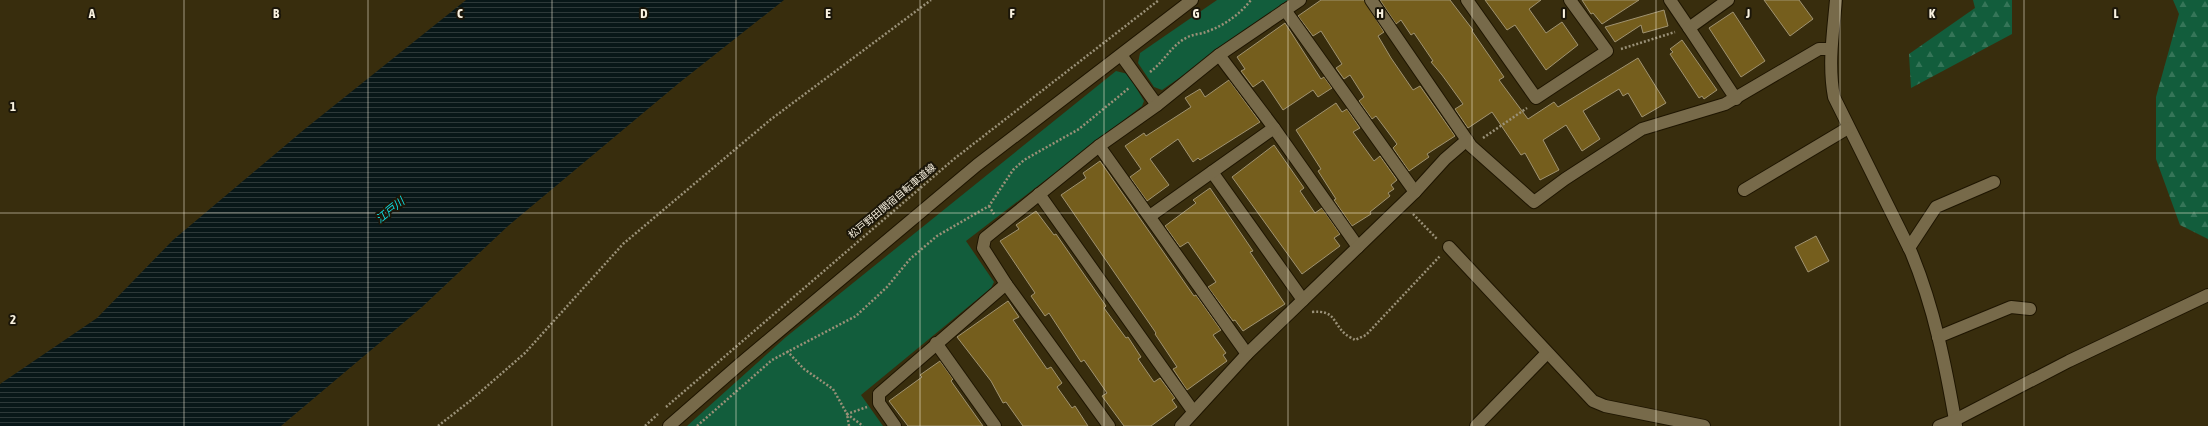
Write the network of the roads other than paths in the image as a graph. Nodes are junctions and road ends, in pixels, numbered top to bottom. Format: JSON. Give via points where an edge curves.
{"nodes":[{"id":1,"x":1192,"y":0,"type":"edge"},
{"id":2,"x":1300,"y":0,"type":"edge"},
{"id":3,"x":1371,"y":0,"type":"edge"},
{"id":4,"x":1467,"y":0,"type":"edge"},
{"id":5,"x":1570,"y":0,"type":"edge"},
{"id":6,"x":1670,"y":0,"type":"edge"},
{"id":7,"x":1728,"y":0,"type":"edge"},
{"id":8,"x":1836,"y":0,"type":"edge"},
{"id":9,"x":1285,"y":10,"type":"junction"},
{"id":10,"x":1689,"y":28,"type":"junction"},
{"id":11,"x":1121,"y":55,"type":"junction"},
{"id":12,"x":1219,"y":55,"type":"junction"},
{"id":13,"x":1831,"y":55,"type":"junction"},
{"id":14,"x":1736,"y":99,"type":"junction"},
{"id":15,"x":1157,"y":105,"type":"junction"},
{"id":16,"x":1274,"y":128,"type":"junction"},
{"id":17,"x":1848,"y":128,"type":"junction"},
{"id":18,"x":1469,"y":143,"type":"junction"},
{"id":19,"x":1099,"y":146,"type":"junction"},
{"id":20,"x":1212,"y":172,"type":"junction"},
{"id":21,"x":1994,"y":182,"type":"dead end"},
{"id":22,"x":1744,"y":190,"type":"dead end"},
{"id":23,"x":1415,"y":192,"type":"junction"},
{"id":24,"x":1039,"y":194,"type":"junction"},
{"id":25,"x":1150,"y":216,"type":"junction"},
{"id":26,"x":1358,"y":247,"type":"junction"},
{"id":27,"x":1909,"y":248,"type":"junction"},
{"id":28,"x":1448,"y":249,"type":"road end"},
{"id":29,"x":1006,"y":284,"type":"junction"},
{"id":30,"x":2208,"y":295,"type":"edge"},
{"id":31,"x":1303,"y":300,"type":"junction"},
{"id":32,"x":2030,"y":309,"type":"dead end"},
{"id":33,"x":1938,"y":337,"type":"junction"},
{"id":34,"x":936,"y":343,"type":"junction"},
{"id":35,"x":1546,"y":353,"type":"junction"},
{"id":36,"x":1247,"y":354,"type":"junction"},
{"id":37,"x":1193,"y":411,"type":"junction"},
{"id":38,"x":1955,"y":423,"type":"edge"},
{"id":39,"x":669,"y":426,"type":"edge"},
{"id":40,"x":895,"y":426,"type":"edge"},
{"id":41,"x":996,"y":426,"type":"edge"},
{"id":42,"x":1109,"y":426,"type":"edge"},
{"id":43,"x":1181,"y":426,"type":"edge"},
{"id":44,"x":1476,"y":426,"type":"edge"},
{"id":45,"x":1704,"y":426,"type":"edge"},
{"id":46,"x":1940,"y":426,"type":"edge"}],
"edges":[{"from":1,"to":11,"type":"street"},
{"from":2,"to":9,"type":"street"},
{"from":3,"to":18,"type":"street"},
{"from":4,"to":5,"type":"street","via":[[1536,98],[1606,51]]},
{"from":6,"to":10,"type":"street"},
{"from":7,"to":10,"type":"street"},
{"from":8,"to":13,"type":"street"},
{"from":9,"to":12,"type":"street"},
{"from":9,"to":23,"type":"street"},
{"from":10,"to":14,"type":"street"},
{"from":11,"to":15,"type":"street"},
{"from":11,"to":39,"type":"street","via":[[970,170]]},
{"from":12,"to":15,"type":"street"},
{"from":12,"to":16,"type":"street"},
{"from":13,"to":14,"type":"street","via":[[1819,49]]},
{"from":13,"to":17,"type":"street","via":[[1830,79],[1834,97]]},
{"from":14,"to":18,"type":"street","via":[[1642,129],[1534,202]]},
{"from":15,"to":19,"type":"street"},
{"from":16,"to":20,"type":"street"},
{"from":16,"to":26,"type":"street"},
{"from":17,"to":22,"type":"street"},
{"from":17,"to":27,"type":"street"},
{"from":18,"to":23,"type":"street","via":[[1445,159]]},
{"from":19,"to":24,"type":"street"},
{"from":19,"to":25,"type":"street"},
{"from":20,"to":25,"type":"street"},
{"from":20,"to":31,"type":"street"},
{"from":21,"to":27,"type":"street","via":[[1936,207]]},
{"from":23,"to":26,"type":"street"},
{"from":24,"to":29,"type":"street","via":[[985,238],[983,248]]},
{"from":24,"to":37,"type":"street"},
{"from":25,"to":36,"type":"street"},
{"from":26,"to":31,"type":"street"},
{"from":27,"to":33,"type":"street","via":[[1922,278]]},
{"from":28,"to":35,"type":"street"},
{"from":29,"to":34,"type":"street"},
{"from":29,"to":42,"type":"street"},
{"from":30,"to":38,"type":"street","via":[[2069,360]]},
{"from":31,"to":36,"type":"street"},
{"from":32,"to":33,"type":"street","via":[[2012,306]]},
{"from":33,"to":38,"type":"street"},
{"from":34,"to":40,"type":"street","via":[[879,394],[879,403]]},
{"from":34,"to":41,"type":"street"},
{"from":35,"to":44,"type":"street"},
{"from":35,"to":45,"type":"street","via":[[1593,401],[1606,406]]},
{"from":36,"to":37,"type":"street"},
{"from":37,"to":43,"type":"street"},
{"from":38,"to":46,"type":"street"}]}
